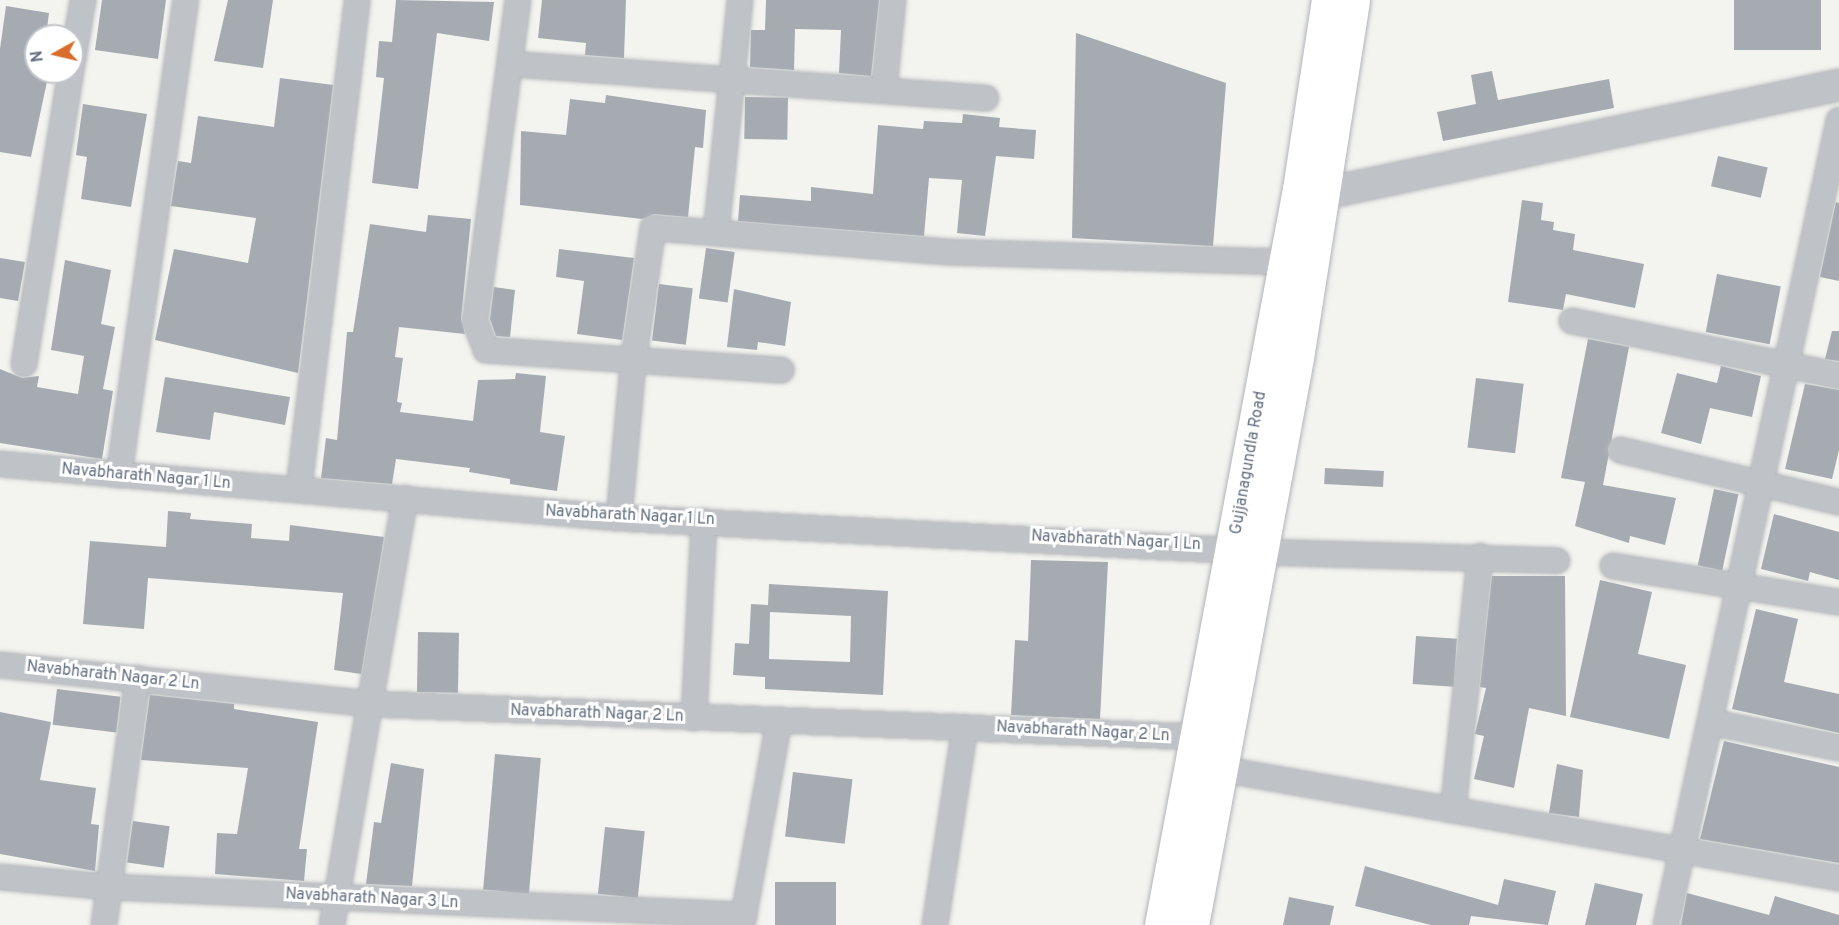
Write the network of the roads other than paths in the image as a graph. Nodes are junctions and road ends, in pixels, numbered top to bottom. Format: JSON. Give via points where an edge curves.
{"nodes":[{"id":1,"x":82,"y":0,"type":"edge"},
{"id":2,"x":186,"y":0,"type":"edge"},
{"id":3,"x":357,"y":0,"type":"edge"},
{"id":4,"x":518,"y":0,"type":"edge"},
{"id":5,"x":740,"y":0,"type":"edge"},
{"id":6,"x":893,"y":0,"type":"edge"},
{"id":7,"x":1328,"y":0,"type":"edge"},
{"id":8,"x":1353,"y":0,"type":"edge"},
{"id":9,"x":78,"y":24,"type":"edge"},
{"id":10,"x":510,"y":64,"type":"junction"},
{"id":11,"x":729,"y":78,"type":"junction"},
{"id":12,"x":69,"y":84,"type":"edge"},
{"id":13,"x":1839,"y":85,"type":"edge"},
{"id":14,"x":884,"y":90,"type":"junction"},
{"id":15,"x":986,"y":98,"type":"dead end"},
{"id":16,"x":1839,"y":120,"type":"edge"},
{"id":17,"x":1312,"y":190,"type":"junction"},
{"id":18,"x":716,"y":233,"type":"junction"},
{"id":19,"x":1286,"y":262,"type":"junction"},
{"id":20,"x":1572,"y":321,"type":"dead end"},
{"id":21,"x":633,"y":363,"type":"junction"},
{"id":22,"x":24,"y":364,"type":"dead end"},
{"id":23,"x":1786,"y":364,"type":"junction"},
{"id":24,"x":781,"y":370,"type":"dead end"},
{"id":25,"x":1839,"y":376,"type":"edge"},
{"id":26,"x":1620,"y":450,"type":"dead end"},
{"id":27,"x":0,"y":464,"type":"edge"},
{"id":28,"x":120,"y":475,"type":"junction"},
{"id":29,"x":1761,"y":481,"type":"junction"},
{"id":30,"x":299,"y":489,"type":"junction"},
{"id":31,"x":405,"y":498,"type":"junction"},
{"id":32,"x":1839,"y":502,"type":"edge"},
{"id":33,"x":619,"y":518,"type":"junction"},
{"id":34,"x":704,"y":521,"type":"junction"},
{"id":35,"x":1248,"y":550,"type":"junction"},
{"id":36,"x":1480,"y":556,"type":"junction"},
{"id":37,"x":1557,"y":561,"type":"dead end"},
{"id":38,"x":1613,"y":566,"type":"dead end"},
{"id":39,"x":1741,"y":583,"type":"junction"},
{"id":40,"x":1839,"y":602,"type":"edge"},
{"id":41,"x":0,"y":665,"type":"edge"},
{"id":42,"x":138,"y":678,"type":"junction"},
{"id":43,"x":374,"y":704,"type":"junction"},
{"id":44,"x":694,"y":718,"type":"junction"},
{"id":45,"x":779,"y":721,"type":"junction"},
{"id":46,"x":1710,"y":722,"type":"junction"},
{"id":47,"x":965,"y":727,"type":"junction"},
{"id":48,"x":1196,"y":737,"type":"junction"},
{"id":49,"x":1839,"y":748,"type":"edge"},
{"id":50,"x":1220,"y":769,"type":"junction"},
{"id":51,"x":1454,"y":810,"type":"junction"},
{"id":52,"x":1683,"y":851,"type":"junction"},
{"id":53,"x":0,"y":877,"type":"edge"},
{"id":54,"x":1839,"y":879,"type":"edge"},
{"id":55,"x":110,"y":887,"type":"junction"},
{"id":56,"x":336,"y":897,"type":"junction"},
{"id":57,"x":516,"y":915,"type":"edge"},
{"id":58,"x":743,"y":920,"type":"edge"},
{"id":59,"x":104,"y":925,"type":"edge"},
{"id":60,"x":332,"y":925,"type":"edge"},
{"id":61,"x":935,"y":925,"type":"edge"},
{"id":62,"x":1161,"y":925,"type":"edge"},
{"id":63,"x":1192,"y":925,"type":"edge"},
{"id":64,"x":1666,"y":925,"type":"edge"}],
"edges":[{"from":1,"to":9,"type":"street"},
{"from":2,"to":28,"type":"street"},
{"from":3,"to":30,"type":"street"},
{"from":4,"to":10,"type":"street"},
{"from":5,"to":11,"type":"street"},
{"from":6,"to":14,"type":"street"},
{"from":7,"to":17,"type":"main road","name":"Gujjanagundla Road"},
{"from":8,"to":17,"type":"main road","name":"Gujjanagundla Road"},
{"from":10,"to":11,"type":"street"},
{"from":10,"to":21,"type":"street","via":[[477,337],[486,350]]},
{"from":11,"to":14,"type":"street"},
{"from":11,"to":18,"type":"street"},
{"from":12,"to":22,"type":"street"},
{"from":13,"to":17,"type":"street"},
{"from":14,"to":15,"type":"street"},
{"from":16,"to":23,"type":"street"},
{"from":17,"to":19,"type":"main road","name":"Gujjanagundla Road"},
{"from":17,"to":35,"type":"main road","name":"Gujjanagundla Road"},
{"from":18,"to":19,"type":"street","via":[[946,252]]},
{"from":18,"to":21,"type":"street","via":[[653,228]]},
{"from":19,"to":35,"type":"main road","name":"Gujjanagundla Road"},
{"from":20,"to":23,"type":"street"},
{"from":21,"to":24,"type":"street"},
{"from":21,"to":33,"type":"street"},
{"from":23,"to":25,"type":"street"},
{"from":23,"to":29,"type":"street"},
{"from":26,"to":29,"type":"street"},
{"from":27,"to":28,"type":"street","name":"Navabharath Nagar 1 Ln"},
{"from":28,"to":30,"type":"street","name":"Navabharath Nagar 1 Ln"},
{"from":29,"to":32,"type":"street"},
{"from":29,"to":39,"type":"street"},
{"from":30,"to":31,"type":"street","name":"Navabharath Nagar 1 Ln"},
{"from":31,"to":33,"type":"street","name":"Navabharath Nagar 1 Ln"},
{"from":31,"to":43,"type":"street"},
{"from":33,"to":34,"type":"street","name":"Navabharath Nagar 1 Ln"},
{"from":34,"to":35,"type":"street","name":"Navabharath Nagar 1 Ln"},
{"from":34,"to":44,"type":"street"},
{"from":35,"to":36,"type":"street","name":"Navabharath Nagar 1 Ln"},
{"from":35,"to":48,"type":"main road","name":"Gujjanagundla Road"},
{"from":35,"to":50,"type":"main road","name":"Gujjanagundla Road"},
{"from":36,"to":37,"type":"street","name":"Navabharath Nagar 1 Ln"},
{"from":36,"to":51,"type":"street"},
{"from":38,"to":39,"type":"street"},
{"from":39,"to":40,"type":"street"},
{"from":39,"to":46,"type":"street"},
{"from":41,"to":42,"type":"street","name":"Navabharath Nagar 2 Ln"},
{"from":42,"to":43,"type":"street","name":"Navabharath Nagar 2 Ln"},
{"from":42,"to":55,"type":"street"},
{"from":43,"to":44,"type":"street","name":"Navabharath Nagar 2 Ln"},
{"from":43,"to":56,"type":"street"},
{"from":44,"to":45,"type":"street","name":"Navabharath Nagar 2 Ln"},
{"from":45,"to":47,"type":"street","name":"Navabharath Nagar 2 Ln"},
{"from":45,"to":58,"type":"street"},
{"from":46,"to":49,"type":"street"},
{"from":46,"to":52,"type":"street"},
{"from":47,"to":48,"type":"street","name":"Navabharath Nagar 2 Ln"},
{"from":47,"to":61,"type":"street"},
{"from":48,"to":62,"type":"main road","name":"Gujjanagundla Road"},
{"from":50,"to":51,"type":"street"},
{"from":50,"to":63,"type":"main road","name":"Gujjanagundla Road"},
{"from":51,"to":52,"type":"street"},
{"from":52,"to":54,"type":"street"},
{"from":52,"to":64,"type":"street"},
{"from":53,"to":55,"type":"street","name":"Navabharath Nagar 3 Ln"},
{"from":55,"to":56,"type":"street","name":"Navabharath Nagar 3 Ln"},
{"from":55,"to":59,"type":"street"},
{"from":56,"to":57,"type":"street","name":"Navabharath Nagar 3 Ln"},
{"from":56,"to":60,"type":"street"},
{"from":57,"to":58,"type":"street","name":"Navabharath Nagar 3 Ln"}]}
